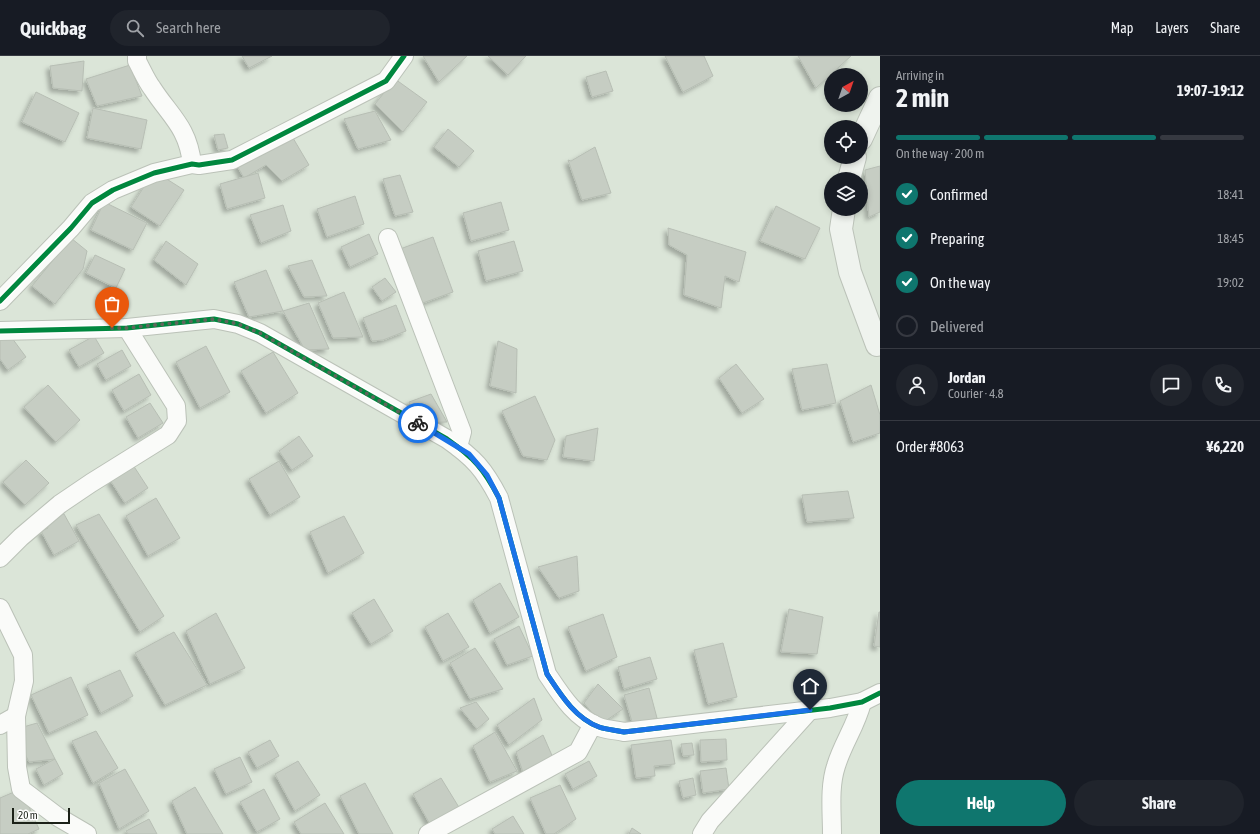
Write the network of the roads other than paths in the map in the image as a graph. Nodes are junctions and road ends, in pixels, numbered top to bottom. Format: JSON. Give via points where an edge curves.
{"nodes":[{"id":1,"x":137,"y":56,"type":"edge"},
{"id":2,"x":404,"y":56,"type":"edge"},
{"id":3,"x":880,"y":98,"type":"edge"},
{"id":4,"x":868,"y":124,"type":"edge"},
{"id":5,"x":192,"y":164,"type":"junction"},
{"id":6,"x":843,"y":216,"type":"edge"},
{"id":7,"x":388,"y":238,"type":"dead end"},
{"id":8,"x":0,"y":301,"type":"edge"},
{"id":9,"x":2,"y":326,"type":"edge"},
{"id":10,"x":127,"y":328,"type":"junction"},
{"id":11,"x":879,"y":347,"type":"edge"},
{"id":12,"x":458,"y":447,"type":"junction"},
{"id":13,"x":0,"y":558,"type":"edge"},
{"id":14,"x":0,"y":608,"type":"edge"},
{"id":15,"x":880,"y":693,"type":"edge"},
{"id":16,"x":862,"y":702,"type":"junction"},
{"id":17,"x":810,"y":710,"type":"junction"},
{"id":18,"x":16,"y":716,"type":"junction"},
{"id":19,"x":594,"y":724,"type":"junction"},
{"id":20,"x":0,"y":725,"type":"edge"},
{"id":21,"x":87,"y":834,"type":"edge"},
{"id":22,"x":428,"y":834,"type":"edge"},
{"id":23,"x":702,"y":834,"type":"edge"},
{"id":24,"x":832,"y":834,"type":"edge"}],
"edges":[{"from":1,"to":5,"type":"street","via":[[137,61],[152,89],[180,127],[190,146]]},
{"from":2,"to":5,"type":"street","via":[[386,81],[359,96],[232,160]]},
{"from":3,"to":4,"type":"street"},
{"from":5,"to":8,"type":"street","via":[[154,173],[113,190],[92,203]]},
{"from":6,"to":11,"type":"street","via":[[841,229],[850,272]]},
{"from":7,"to":12,"type":"street","via":[[462,432]]},
{"from":9,"to":10,"type":"street"},
{"from":10,"to":12,"type":"street","via":[[214,319],[238,324],[260,333]]},
{"from":10,"to":13,"type":"street","via":[[176,406],[177,421],[168,435],[60,504]]},
{"from":12,"to":19,"type":"street","via":[[469,454],[487,475],[499,498],[547,674],[578,714]]},
{"from":14,"to":18,"type":"street","via":[[23,655],[24,681]]},
{"from":15,"to":16,"type":"street"},
{"from":16,"to":17,"type":"street"},
{"from":16,"to":24,"type":"street","via":[[858,719],[836,766]]},
{"from":17,"to":19,"type":"street","via":[[624,732]]},
{"from":17,"to":23,"type":"street","via":[[710,821]]},
{"from":18,"to":20,"type":"street"},
{"from":18,"to":21,"type":"street","via":[[17,767],[21,789],[58,817]]},
{"from":19,"to":22,"type":"street","via":[[578,752]]}]}
